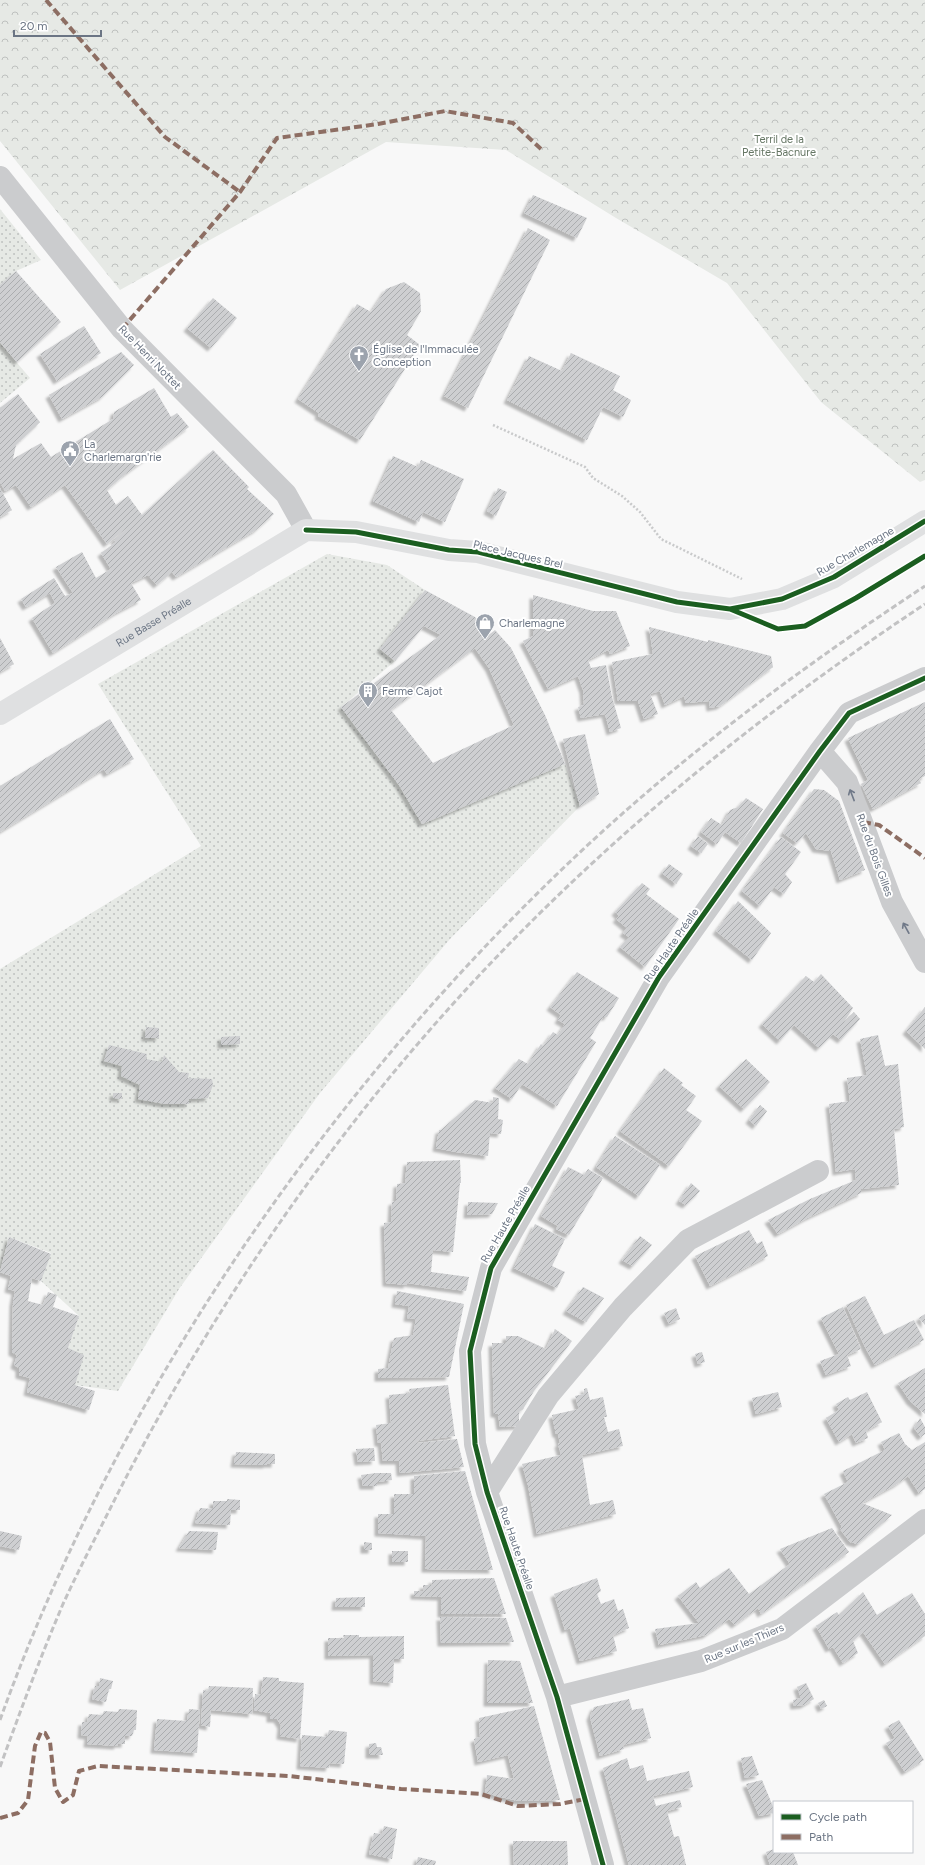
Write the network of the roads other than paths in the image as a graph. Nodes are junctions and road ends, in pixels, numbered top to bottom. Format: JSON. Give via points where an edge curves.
{"nodes":[{"id":1,"x":0,"y":177,"type":"edge"},
{"id":2,"x":925,"y":521,"type":"edge"},
{"id":3,"x":306,"y":530,"type":"junction"},
{"id":4,"x":724,"y":608,"type":"joint"},
{"id":5,"x":925,"y":678,"type":"edge"},
{"id":6,"x":0,"y":714,"type":"edge"},
{"id":7,"x":820,"y":751,"type":"junction"},
{"id":8,"x":925,"y":962,"type":"edge"},
{"id":9,"x":818,"y":1171,"type":"dead end"},
{"id":10,"x":487,"y":1492,"type":"junction"},
{"id":11,"x":925,"y":1520,"type":"edge"},
{"id":12,"x":557,"y":1697,"type":"junction"},
{"id":13,"x":603,"y":1865,"type":"edge"}],
"edges":[{"from":1,"to":3,"type":"street","name":"Rue Henri Nottet","via":[[122,329],[286,494]]},
{"from":2,"to":4,"type":"street","name":"Rue Charlemagne","via":[[834,577],[782,599]]},
{"from":3,"to":4,"type":"street","name":"Place Jacques Brel","via":[[356,532],[449,550],[478,552],[670,600]]},
{"from":3,"to":6,"type":"street","name":"Rue Basse Préalle"},
{"from":5,"to":7,"type":"street","via":[[849,713]]},
{"from":8,"to":7,"type":"street","name":"Rue du Bois Gilles","one_way":true,"via":[[892,902],[847,782]]},
{"from":7,"to":10,"type":"street","name":"Rue Haute Préalle","via":[[659,977],[491,1268],[470,1351],[475,1444]]},
{"from":9,"to":10,"type":"street","via":[[688,1240],[623,1307],[548,1396]]},
{"from":10,"to":12,"type":"street","name":"Rue Haute Préalle"},
{"from":11,"to":12,"type":"street","name":"Rue sur les Thiers","via":[[782,1629],[701,1662]]},
{"from":12,"to":13,"type":"street","name":"Rue Haute Préalle"}]}
